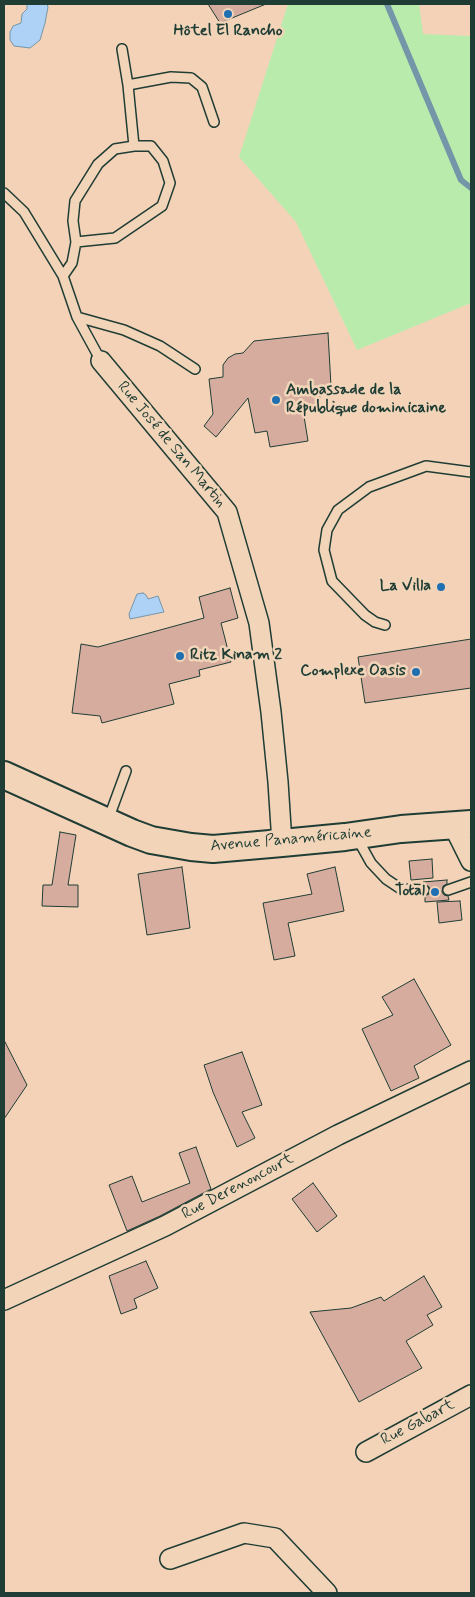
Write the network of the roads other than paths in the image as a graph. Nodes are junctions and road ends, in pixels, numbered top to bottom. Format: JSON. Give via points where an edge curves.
{"nodes":[{"id":1,"x":122,"y":49,"type":"dead end"},
{"id":2,"x":128,"y":85,"type":"junction"},
{"id":3,"x":214,"y":122,"type":"dead end"},
{"id":4,"x":134,"y":146,"type":"junction"},
{"id":5,"x":4,"y":193,"type":"edge"},
{"id":6,"x":76,"y":242,"type":"junction"},
{"id":7,"x":63,"y":276,"type":"junction"},
{"id":8,"x":77,"y":317,"type":"junction"},
{"id":9,"x":101,"y":361,"type":"joint"},
{"id":10,"x":195,"y":368,"type":"dead end"},
{"id":11,"x":471,"y":472,"type":"edge"},
{"id":12,"x":384,"y":625,"type":"dead end"},
{"id":13,"x":126,"y":771,"type":"dead end"},
{"id":14,"x":4,"y":775,"type":"edge"},
{"id":15,"x":107,"y":822,"type":"junction"},
{"id":16,"x":462,"y":824,"type":"edge"},
{"id":17,"x":356,"y":836,"type":"junction"},
{"id":18,"x":282,"y":843,"type":"junction"},
{"id":19,"x":471,"y":861,"type":"edge"},
{"id":20,"x":471,"y":882,"type":"edge"},
{"id":21,"x":424,"y":890,"type":"dead end"},
{"id":22,"x":448,"y":890,"type":"dead end"},
{"id":23,"x":471,"y":1071,"type":"edge"},
{"id":24,"x":4,"y":1300,"type":"edge"},
{"id":25,"x":471,"y":1395,"type":"edge"},
{"id":26,"x":366,"y":1452,"type":"dead end"},
{"id":27,"x":170,"y":1559,"type":"dead end"},
{"id":28,"x":327,"y":1593,"type":"edge"}],
"edges":[{"from":1,"to":2,"type":"lane"},
{"from":2,"to":3,"type":"lane","via":[[171,77],[191,78],[202,87]]},
{"from":2,"to":4,"type":"lane"},
{"from":4,"to":6,"type":"lane","via":[[115,149],[98,164],[75,201],[73,222]]},
{"from":4,"to":6,"type":"lane","via":[[151,146],[163,162],[170,182],[162,206],[114,238]]},
{"from":5,"to":7,"type":"lane","name":"Rue José de San Martin","via":[[24,212]]},
{"from":6,"to":7,"type":"lane","via":[[72,264]]},
{"from":7,"to":8,"type":"lane","name":"Rue José de San Martin"},
{"from":8,"to":9,"type":"lane","name":"Rue José de San Martin"},
{"from":8,"to":10,"type":"lane","via":[[124,330],[160,346]]},
{"from":9,"to":18,"type":"street","name":"Rue José de San Martin","via":[[227,512],[259,622],[272,712]]},
{"from":11,"to":12,"type":"lane","via":[[426,466],[369,487],[338,510],[327,530],[324,550],[332,581],[365,615]]},
{"from":13,"to":15,"type":"lane"},
{"from":14,"to":15,"type":"main road","name":"Avenue Panaméricaine"},
{"from":15,"to":18,"type":"main road","name":"Avenue Panaméricaine","via":[[151,840],[191,848]]},
{"from":16,"to":17,"type":"main road","name":"Avenue Panaméricaine"},
{"from":16,"to":19,"type":"street"},
{"from":17,"to":18,"type":"main road","name":"Avenue Panaméricaine"},
{"from":17,"to":21,"type":"lane","via":[[371,863],[386,879],[401,889]]},
{"from":20,"to":22,"type":"lane"},
{"from":23,"to":24,"type":"street","name":"Rue Derenoncourt","via":[[338,1135],[164,1226]]},
{"from":25,"to":26,"type":"street","name":"Rue Gabart"},
{"from":27,"to":28,"type":"street","via":[[244,1533],[275,1538]]}]}
